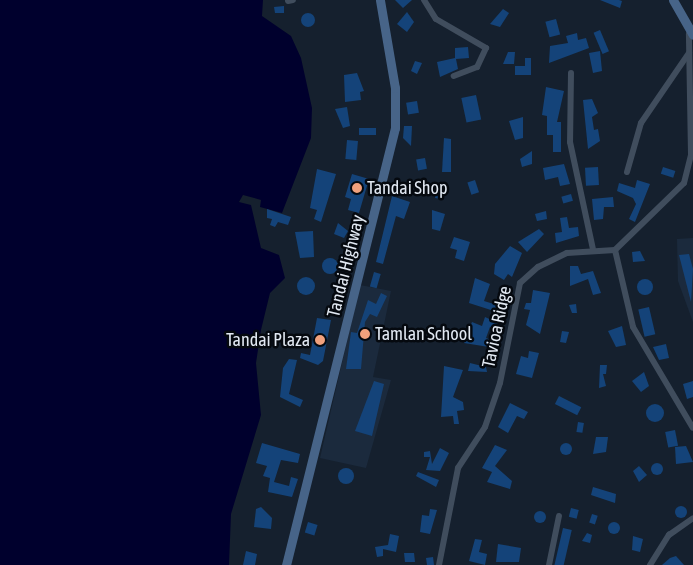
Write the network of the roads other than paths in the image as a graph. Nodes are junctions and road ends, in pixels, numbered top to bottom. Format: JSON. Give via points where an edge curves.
{"nodes":[{"id":1,"x":293,"y":0,"type":"edge"},
{"id":2,"x":380,"y":0,"type":"edge"},
{"id":3,"x":424,"y":0,"type":"edge"},
{"id":4,"x":673,"y":0,"type":"edge"},
{"id":5,"x":288,"y":1,"type":"edge"},
{"id":6,"x":691,"y":35,"type":"edge"},
{"id":7,"x":689,"y":53,"type":"junction"},
{"id":8,"x":571,"y":74,"type":"dead end"},
{"id":9,"x":454,"y":76,"type":"dead end"},
{"id":10,"x":627,"y":172,"type":"dead end"},
{"id":11,"x":593,"y":249,"type":"junction"},
{"id":12,"x":616,"y":250,"type":"junction"},
{"id":13,"x":693,"y":428,"type":"edge"},
{"id":14,"x":559,"y":516,"type":"dead end"},
{"id":15,"x":693,"y":518,"type":"edge"},
{"id":16,"x":286,"y":565,"type":"edge"},
{"id":17,"x":439,"y":565,"type":"edge"},
{"id":18,"x":549,"y":565,"type":"edge"},
{"id":19,"x":650,"y":565,"type":"edge"}],
"edges":[{"from":1,"to":5,"type":"street"},
{"from":2,"to":16,"type":"main road","name":"Tandai Highway","via":[[395,88],[395,128]]},
{"from":3,"to":9,"type":"street","via":[[436,19],[486,48],[477,67]]},
{"from":4,"to":6,"type":"main road"},
{"from":6,"to":7,"type":"street"},
{"from":7,"to":10,"type":"street","via":[[641,123]]},
{"from":7,"to":12,"type":"street","via":[[689,173],[675,194]]},
{"from":8,"to":11,"type":"street","via":[[570,142]]},
{"from":11,"to":12,"type":"street","name":"Tavioa Ridge"},
{"from":11,"to":17,"type":"street","name":"Tavioa Ridge","via":[[567,254],[538,267],[520,283],[494,401],[485,427],[458,468]]},
{"from":12,"to":13,"type":"street","via":[[633,327]]},
{"from":14,"to":18,"type":"street"},
{"from":15,"to":19,"type":"street","via":[[669,535]]}]}
